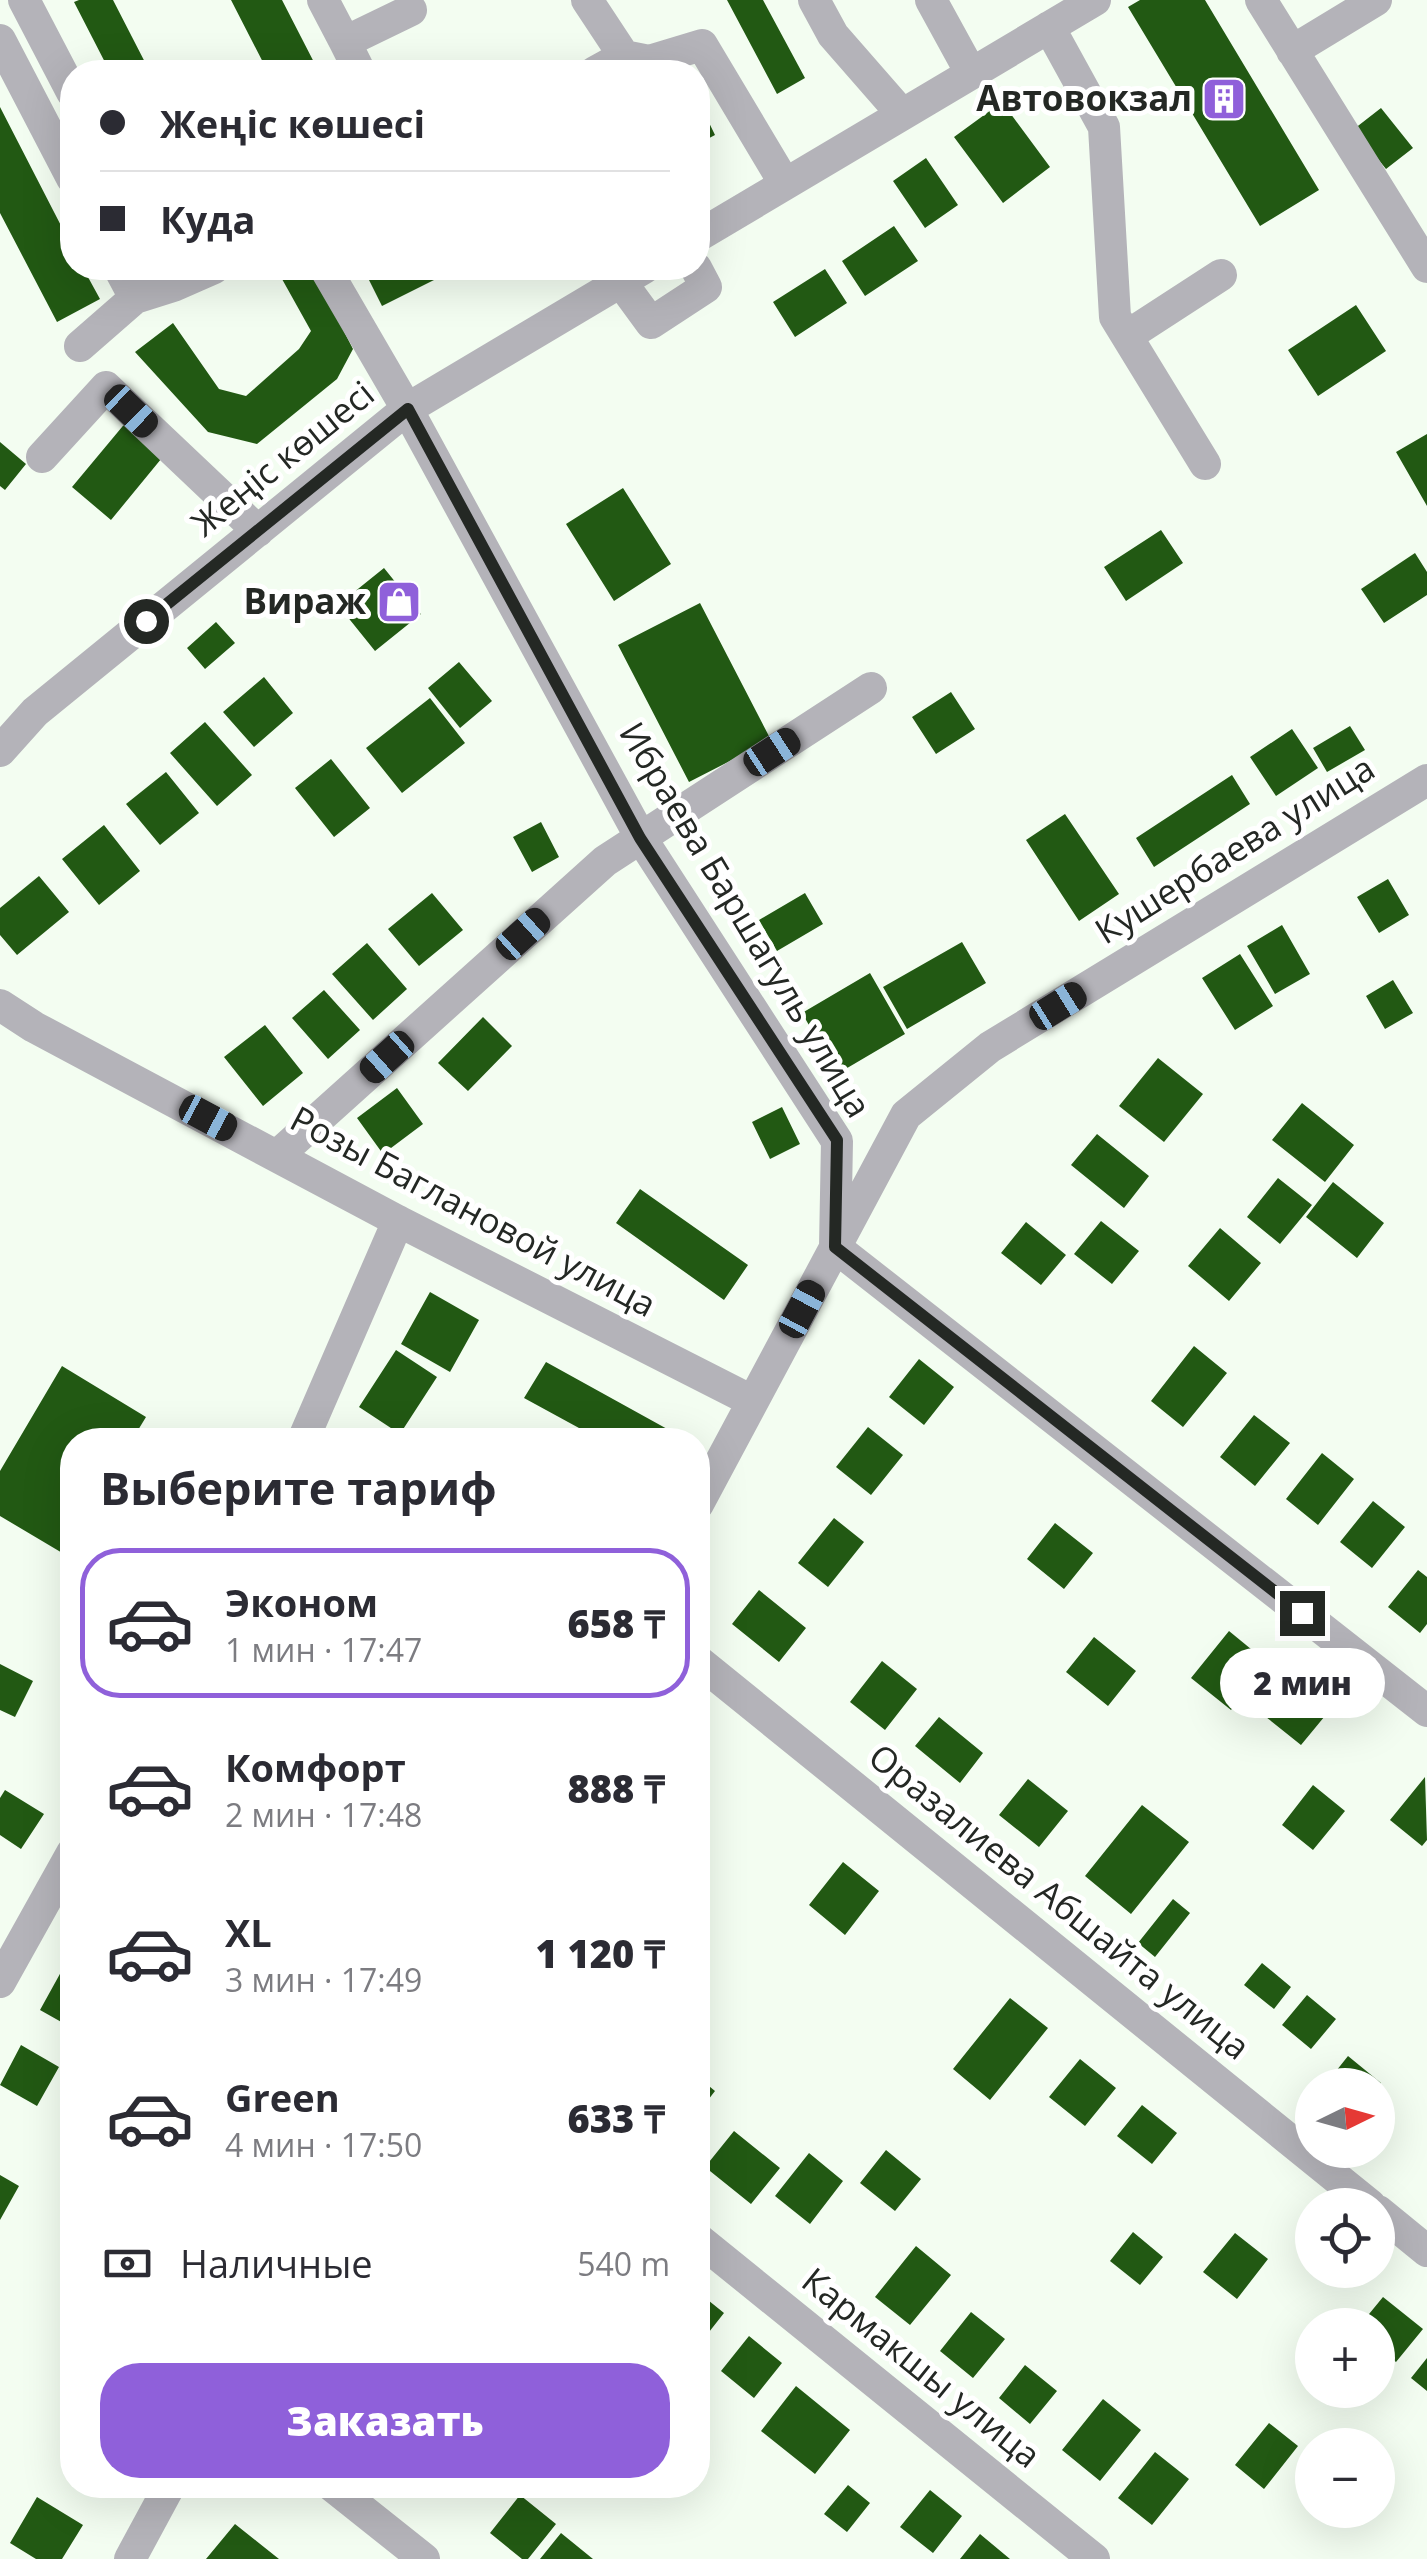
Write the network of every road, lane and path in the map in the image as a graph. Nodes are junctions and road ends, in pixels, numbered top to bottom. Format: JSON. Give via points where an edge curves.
{"nodes":[{"id":1,"x":24,"y":0,"type":"edge"},
{"id":2,"x":323,"y":0,"type":"edge"},
{"id":3,"x":587,"y":0,"type":"edge"},
{"id":4,"x":814,"y":0,"type":"edge"},
{"id":5,"x":931,"y":0,"type":"edge"},
{"id":6,"x":1094,"y":0,"type":"edge"},
{"id":7,"x":1261,"y":0,"type":"edge"},
{"id":8,"x":1376,"y":0,"type":"edge"},
{"id":9,"x":416,"y":3,"type":"edge"},
{"id":10,"x":1048,"y":27,"type":"junction"},
{"id":11,"x":0,"y":40,"type":"edge"},
{"id":12,"x":345,"y":42,"type":"junction"},
{"id":13,"x":1292,"y":50,"type":"junction"},
{"id":14,"x":354,"y":60,"type":"edge"},
{"id":15,"x":609,"y":60,"type":"edge"},
{"id":16,"x":652,"y":60,"type":"edge"},
{"id":17,"x":60,"y":69,"type":"edge"},
{"id":18,"x":971,"y":73,"type":"junction"},
{"id":19,"x":902,"y":114,"type":"junction"},
{"id":20,"x":60,"y":155,"type":"edge"},
{"id":21,"x":785,"y":184,"type":"junction"},
{"id":22,"x":710,"y":229,"type":"edge"},
{"id":23,"x":1427,"y":267,"type":"edge"},
{"id":24,"x":1221,"y":275,"type":"dead end"},
{"id":25,"x":125,"y":280,"type":"edge"},
{"id":26,"x":163,"y":280,"type":"edge"},
{"id":27,"x":332,"y":280,"type":"edge"},
{"id":28,"x":624,"y":280,"type":"edge"},
{"id":29,"x":634,"y":280,"type":"edge"},
{"id":30,"x":702,"y":280,"type":"edge"},
{"id":31,"x":135,"y":298,"type":"junction"},
{"id":32,"x":1127,"y":336,"type":"junction"},
{"id":33,"x":80,"y":346,"type":"dead end"},
{"id":34,"x":408,"y":409,"type":"junction"},
{"id":35,"x":42,"y":457,"type":"dead end"},
{"id":36,"x":1205,"y":464,"type":"dead end"},
{"id":37,"x":258,"y":530,"type":"junction"},
{"id":38,"x":871,"y":688,"type":"dead end"},
{"id":39,"x":0,"y":751,"type":"edge"},
{"id":40,"x":1427,"y":780,"type":"edge"},
{"id":41,"x":640,"y":838,"type":"junction"},
{"id":42,"x":0,"y":1005,"type":"edge"},
{"id":43,"x":278,"y":1155,"type":"junction"},
{"id":44,"x":398,"y":1221,"type":"junction"},
{"id":45,"x":835,"y":1247,"type":"junction"},
{"id":46,"x":752,"y":1401,"type":"junction"},
{"id":47,"x":308,"y":1428,"type":"edge"},
{"id":48,"x":710,"y":1481,"type":"edge"},
{"id":49,"x":710,"y":1671,"type":"edge"},
{"id":50,"x":1427,"y":1710,"type":"edge"},
{"id":51,"x":60,"y":1875,"type":"edge"},
{"id":52,"x":0,"y":1982,"type":"edge"},
{"id":53,"x":1349,"y":2188,"type":"edge"},
{"id":54,"x":1395,"y":2225,"type":"edge"},
{"id":55,"x":710,"y":2249,"type":"edge"},
{"id":56,"x":1427,"y":2251,"type":"edge"},
{"id":57,"x":163,"y":2498,"type":"edge"},
{"id":58,"x":347,"y":2498,"type":"edge"},
{"id":59,"x":130,"y":2559,"type":"edge"},
{"id":60,"x":424,"y":2559,"type":"edge"},
{"id":61,"x":1094,"y":2559,"type":"edge"}],
"edges":[{"from":1,"to":17,"type":"street"},
{"from":2,"to":12,"type":"street"},
{"from":3,"to":15,"type":"street"},
{"from":4,"to":19,"type":"street","via":[[832,36]]},
{"from":5,"to":18,"type":"street"},
{"from":6,"to":10,"type":"street"},
{"from":7,"to":13,"type":"street"},
{"from":8,"to":13,"type":"street"},
{"from":9,"to":12,"type":"street"},
{"from":10,"to":18,"type":"street"},
{"from":10,"to":32,"type":"street","via":[[1104,127],[1115,317]]},
{"from":11,"to":20,"type":"street"},
{"from":12,"to":14,"type":"street"},
{"from":13,"to":23,"type":"street"},
{"from":16,"to":21,"type":"street","via":[[702,44]]},
{"from":18,"to":19,"type":"street"},
{"from":19,"to":21,"type":"street"},
{"from":21,"to":22,"type":"street"},
{"from":24,"to":32,"type":"street"},
{"from":25,"to":31,"type":"street"},
{"from":26,"to":31,"type":"street"},
{"from":27,"to":34,"type":"street","name":"Ибраева Баршагуль улица"},
{"from":28,"to":34,"type":"street","name":"Жеңіс көшесі"},
{"from":29,"to":30,"type":"street","via":[[651,323],[706,287]]},
{"from":31,"to":33,"type":"street"},
{"from":32,"to":36,"type":"street"},
{"from":34,"to":37,"type":"street","name":"Жеңіс көшесі"},
{"from":34,"to":41,"type":"street","name":"Ибраева Баршагуль улица"},
{"from":35,"to":37,"type":"street","via":[[106,387]]},
{"from":37,"to":39,"type":"street","name":"Жеңіс көшесі","via":[[35,712]]},
{"from":38,"to":41,"type":"street"},
{"from":40,"to":45,"type":"street","name":"Кушербаева улица","via":[[990,1047],[906,1115]]},
{"from":41,"to":43,"type":"street","via":[[605,861]]},
{"from":41,"to":45,"type":"street","name":"Ибраева Баршагуль улица","via":[[837,1140]]},
{"from":42,"to":43,"type":"street","name":"Розы Баглановой улица"},
{"from":43,"to":44,"type":"street","name":"Розы Баглановой улица"},
{"from":44,"to":46,"type":"street","name":"Розы Баглановой улица"},
{"from":44,"to":47,"type":"street"},
{"from":45,"to":46,"type":"street","name":"Кушербаева улица"},
{"from":45,"to":50,"type":"street"},
{"from":46,"to":48,"type":"street","name":"Кушербаева улица"},
{"from":49,"to":53,"type":"street","name":"Оразалиева Абшайта улица"},
{"from":51,"to":52,"type":"street"},
{"from":54,"to":56,"type":"street"},
{"from":55,"to":61,"type":"street","name":"Кармакшы улица"},
{"from":57,"to":59,"type":"street"},
{"from":58,"to":60,"type":"street"}]}
